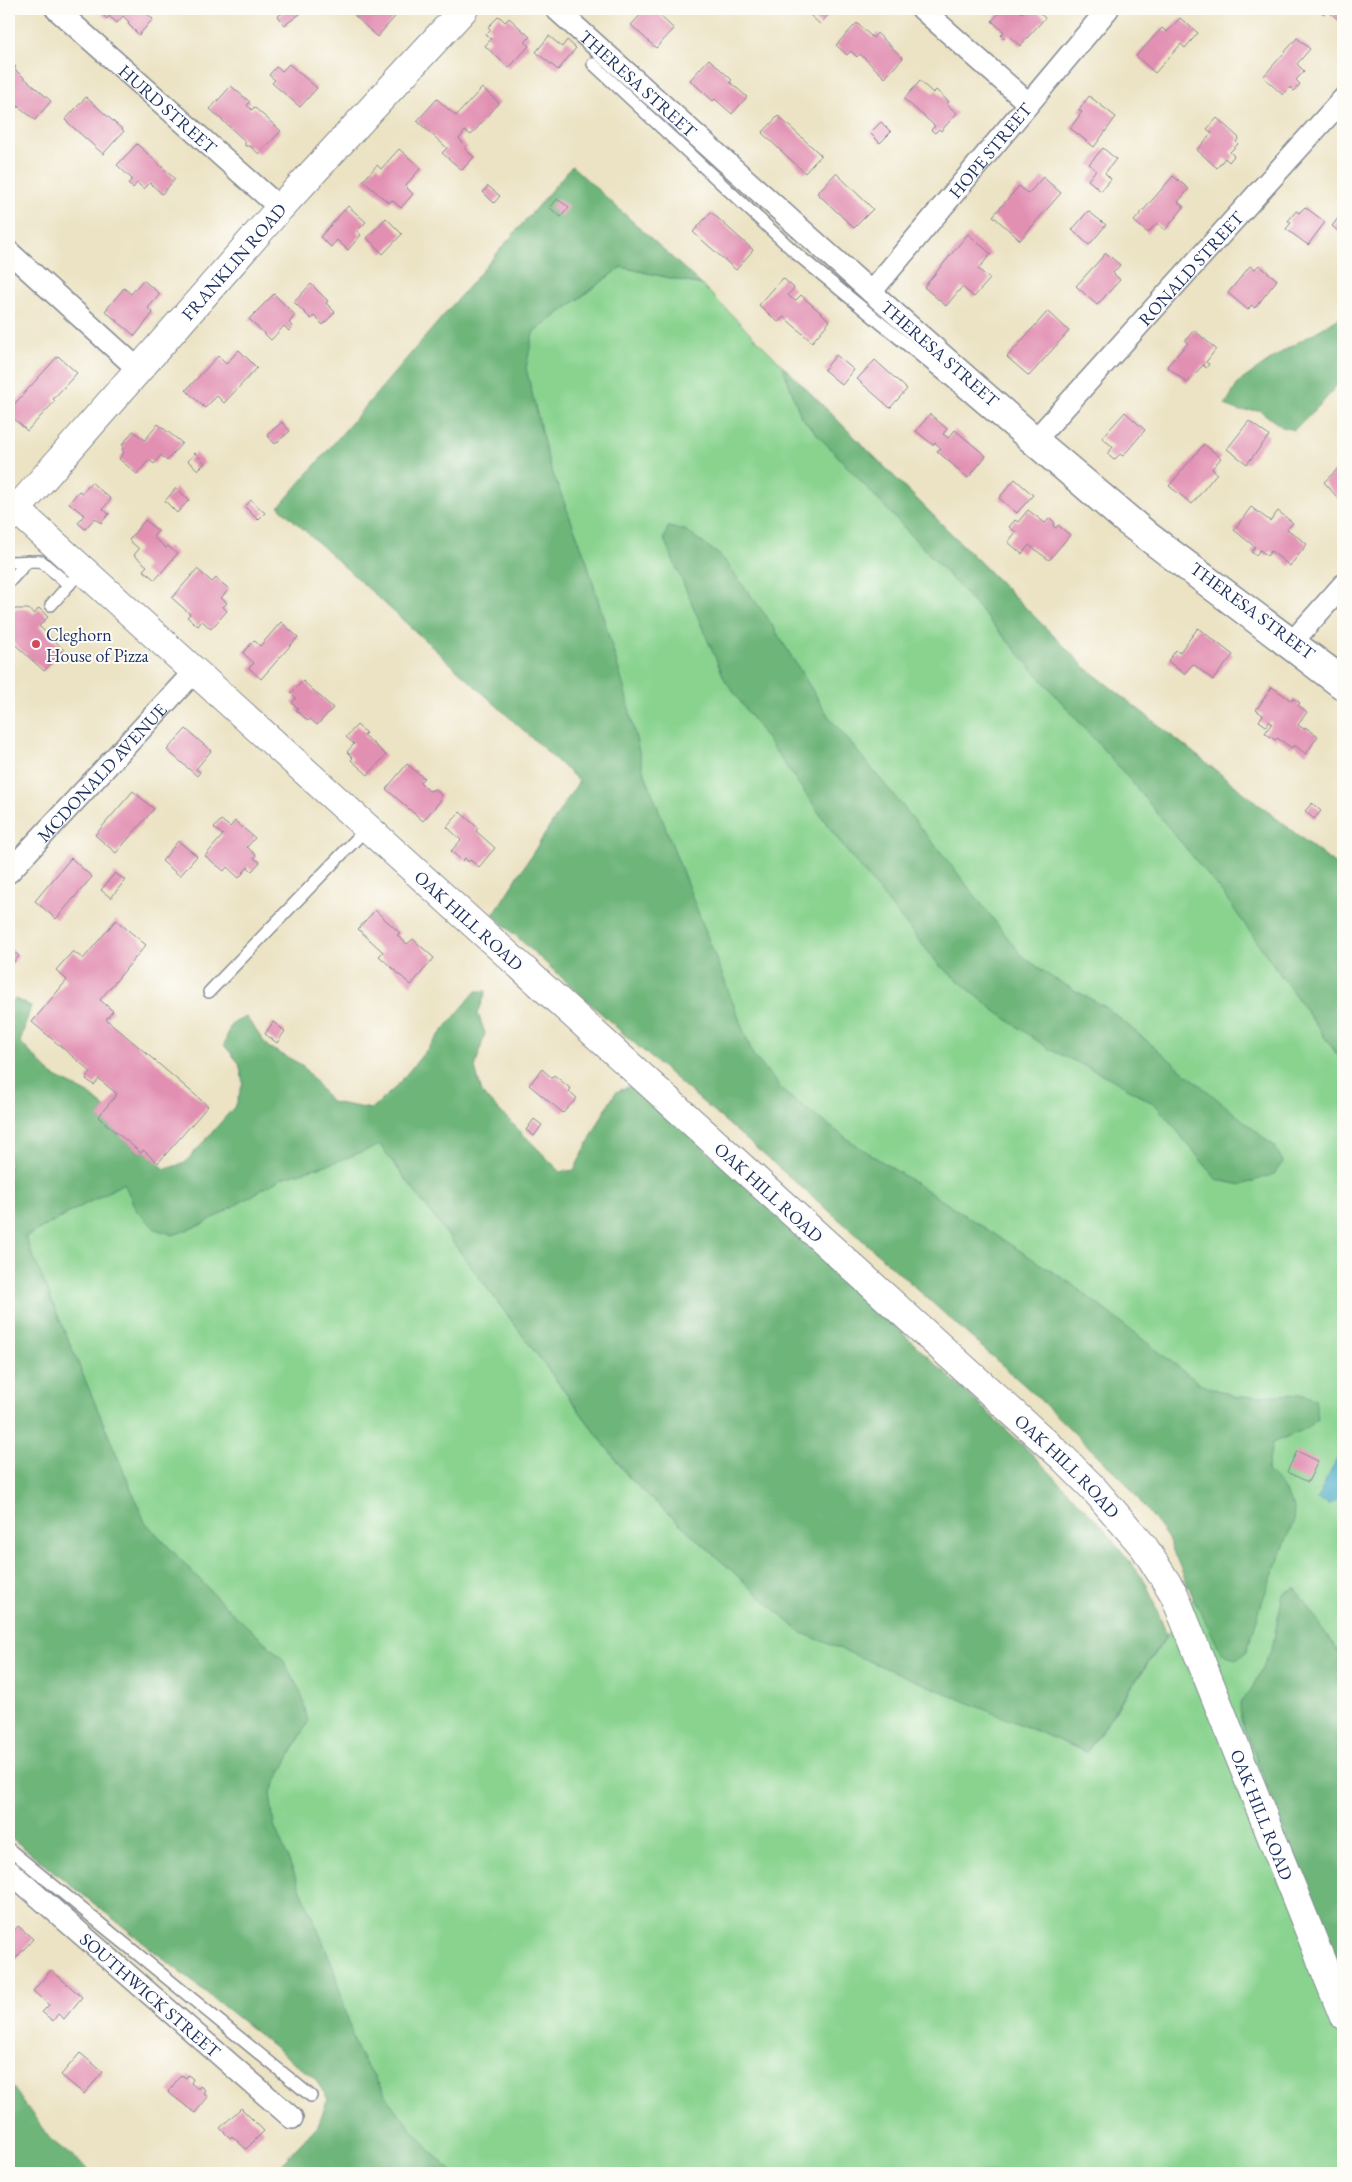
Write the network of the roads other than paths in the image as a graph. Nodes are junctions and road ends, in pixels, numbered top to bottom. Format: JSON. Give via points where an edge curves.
{"nodes":[{"id":1,"x":56,"y":9,"type":"edge"},
{"id":2,"x":464,"y":9,"type":"edge"},
{"id":3,"x":556,"y":9,"type":"edge"},
{"id":4,"x":922,"y":9,"type":"edge"},
{"id":5,"x":1108,"y":9,"type":"edge"},
{"id":6,"x":593,"y":64,"type":"dead end"},
{"id":7,"x":1343,"y":99,"type":"edge"},
{"id":8,"x":1028,"y":103,"type":"junction"},
{"id":9,"x":280,"y":208,"type":"junction"},
{"id":10,"x":9,"y":252,"type":"edge"},
{"id":11,"x":871,"y":292,"type":"junction"},
{"id":12,"x":139,"y":370,"type":"junction"},
{"id":13,"x":1037,"y":438,"type":"junction"},
{"id":14,"x":11,"y":510,"type":"edge"},
{"id":15,"x":50,"y":555,"type":"junction"},
{"id":16,"x":28,"y":561,"type":"junction"},
{"id":17,"x":9,"y":562,"type":"edge"},
{"id":18,"x":76,"y":578,"type":"junction"},
{"id":19,"x":9,"y":582,"type":"edge"},
{"id":20,"x":1343,"y":585,"type":"edge"},
{"id":21,"x":51,"y":605,"type":"dead end"},
{"id":22,"x":1294,"y":640,"type":"junction"},
{"id":23,"x":194,"y":672,"type":"junction"},
{"id":24,"x":1343,"y":677,"type":"edge"},
{"id":25,"x":1343,"y":696,"type":"edge"},
{"id":26,"x":368,"y":827,"type":"junction"},
{"id":27,"x":9,"y":872,"type":"edge"},
{"id":28,"x":210,"y":992,"type":"dead end"},
{"id":29,"x":9,"y":1849,"type":"edge"},
{"id":30,"x":9,"y":1871,"type":"edge"},
{"id":31,"x":1343,"y":2015,"type":"edge"},
{"id":32,"x":312,"y":2096,"type":"dead end"},
{"id":33,"x":292,"y":2118,"type":"dead end"}],
"edges":[{"from":1,"to":9,"type":"street","name":"HURD STREET"},
{"from":2,"to":9,"type":"street","name":"FRANKLIN ROAD"},
{"from":3,"to":11,"type":"street","name":"THERESA STREET"},
{"from":4,"to":8,"type":"street"},
{"from":5,"to":8,"type":"street","name":"HOPE STREET"},
{"from":6,"to":25,"type":"lane","via":[[798,255],[1121,527]]},
{"from":7,"to":13,"type":"street","name":"RONALD STREET"},
{"from":8,"to":11,"type":"street","name":"HOPE STREET"},
{"from":9,"to":12,"type":"street","name":"FRANKLIN ROAD"},
{"from":10,"to":12,"type":"street"},
{"from":11,"to":13,"type":"street","name":"THERESA STREET"},
{"from":12,"to":14,"type":"street","name":"FRANKLIN ROAD"},
{"from":13,"to":22,"type":"street","name":"THERESA STREET","via":[[1152,535]]},
{"from":14,"to":15,"type":"street","name":"OAK HILL ROAD"},
{"from":15,"to":16,"type":"lane"},
{"from":15,"to":18,"type":"street","name":"OAK HILL ROAD"},
{"from":16,"to":17,"type":"lane"},
{"from":16,"to":19,"type":"lane"},
{"from":18,"to":21,"type":"lane"},
{"from":18,"to":23,"type":"street","name":"OAK HILL ROAD"},
{"from":20,"to":22,"type":"street"},
{"from":22,"to":24,"type":"street","name":"THERESA STREET"},
{"from":23,"to":26,"type":"street","name":"OAK HILL ROAD"},
{"from":23,"to":27,"type":"street","name":"MCDONALD AVENUE"},
{"from":26,"to":28,"type":"lane"},
{"from":26,"to":31,"type":"street","name":"OAK HILL ROAD","via":[[1063,1458],[1094,1488],[1144,1547],[1174,1594]]},
{"from":29,"to":32,"type":"lane"},
{"from":30,"to":33,"type":"street","name":"SOUTHWICK STREET"}]}
